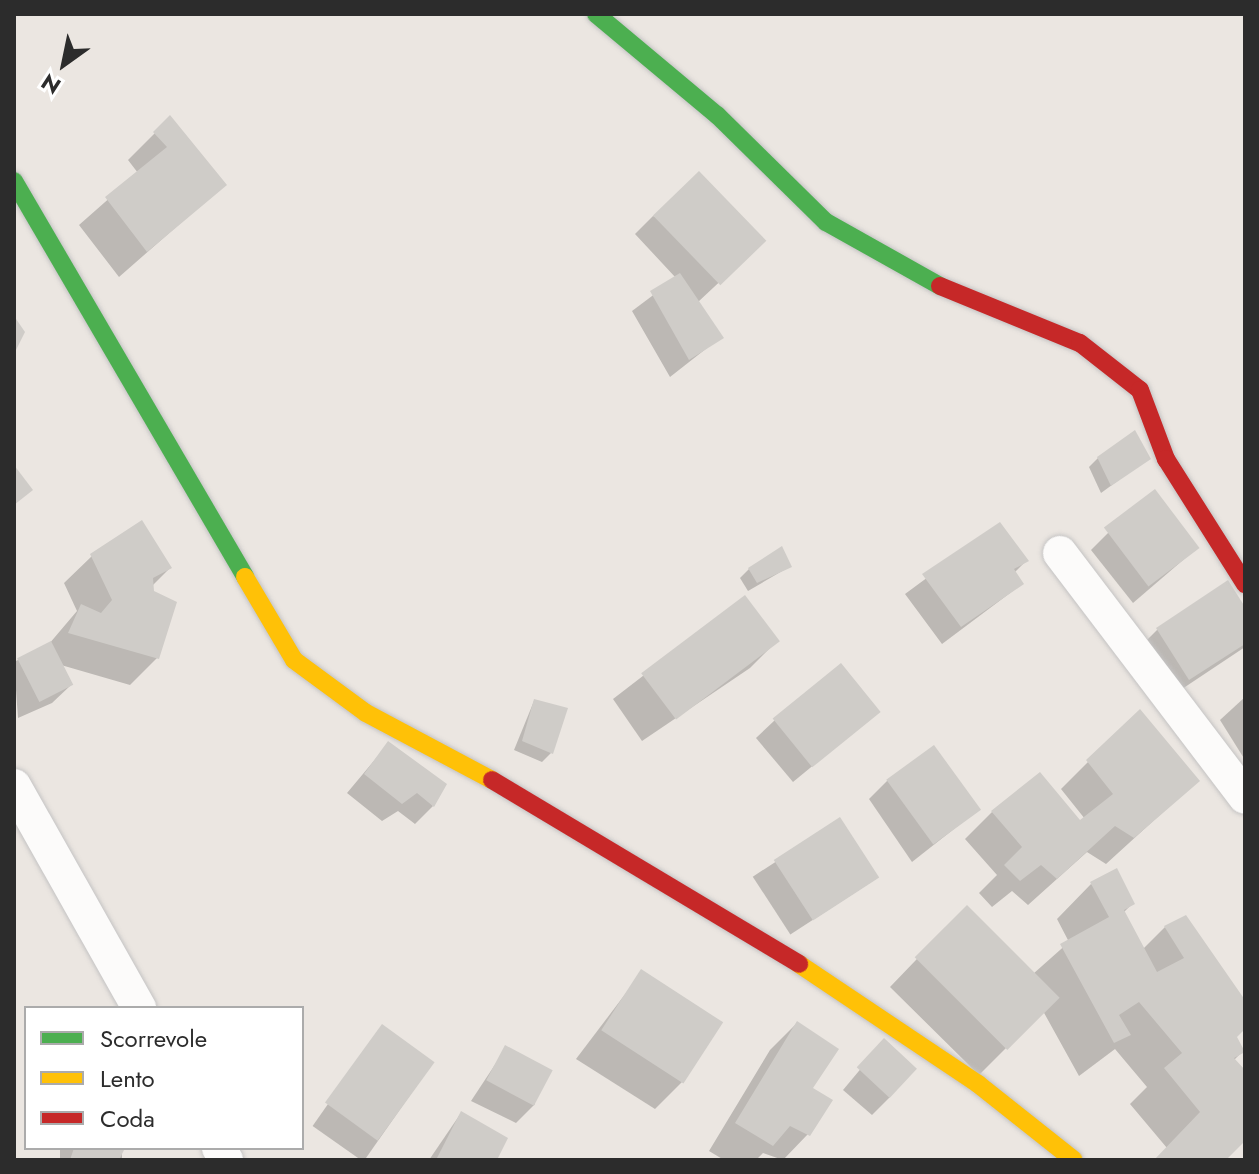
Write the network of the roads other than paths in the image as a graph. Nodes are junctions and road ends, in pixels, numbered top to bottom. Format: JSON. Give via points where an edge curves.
{"nodes":[{"id":1,"x":596,"y":14,"type":"edge"},
{"id":2,"x":14,"y":181,"type":"edge"},
{"id":3,"x":1060,"y":553,"type":"dead end"},
{"id":4,"x":1245,"y":584,"type":"edge"},
{"id":5,"x":14,"y":786,"type":"edge"},
{"id":6,"x":1245,"y":797,"type":"edge"},
{"id":7,"x":138,"y":1006,"type":"edge"},
{"id":8,"x":1074,"y":1160,"type":"edge"}],
"edges":[{"from":1,"to":4,"type":"street","via":[[717,115],[826,222],[903,271],[1080,343],[1140,390],[1166,459]]},
{"from":2,"to":8,"type":"street","via":[[294,660],[366,713],[587,831],[800,965],[978,1084]]},
{"from":3,"to":6,"type":"street"},
{"from":5,"to":7,"type":"street"}]}
